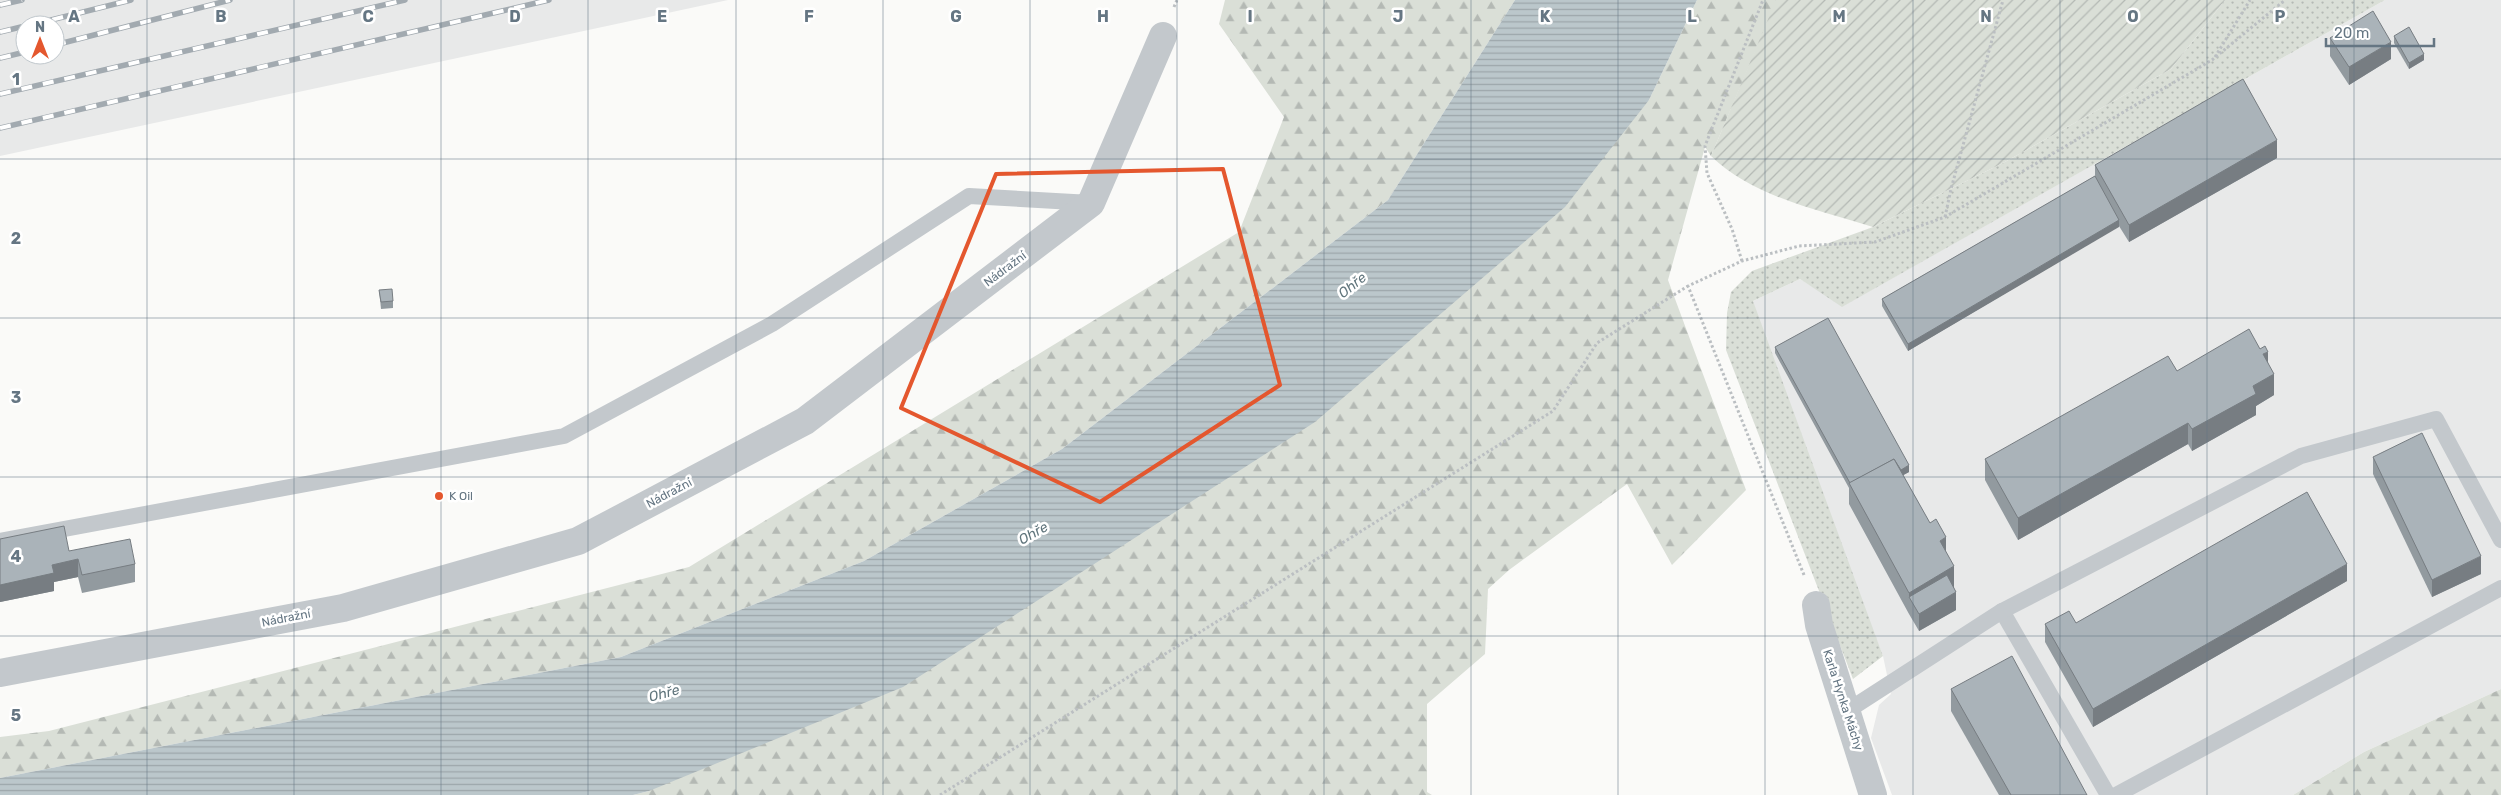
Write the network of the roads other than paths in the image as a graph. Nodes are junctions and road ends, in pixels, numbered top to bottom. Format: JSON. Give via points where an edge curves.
{"nodes":[{"id":1,"x":1163,"y":36,"type":"dead end"},
{"id":2,"x":1092,"y":203,"type":"junction"},
{"id":3,"x":2501,"y":540,"type":"edge"},
{"id":4,"x":0,"y":541,"type":"edge"},
{"id":5,"x":2501,"y":588,"type":"edge"},
{"id":6,"x":1816,"y":605,"type":"road end"},
{"id":7,"x":2002,"y":611,"type":"junction"},
{"id":8,"x":0,"y":673,"type":"edge"},
{"id":9,"x":1846,"y":711,"type":"junction"},
{"id":10,"x":1873,"y":795,"type":"edge"},
{"id":11,"x":2108,"y":795,"type":"edge"},
{"id":12,"x":2116,"y":795,"type":"edge"}],
"edges":[{"from":1,"to":2,"type":"street","name":"Nádražní"},
{"from":2,"to":4,"type":"lane","via":[[969,196],[772,324],[564,436]]},
{"from":2,"to":8,"type":"street","name":"Nádražní","via":[[805,421],[578,541],[343,608]]},
{"from":3,"to":7,"type":"lane","via":[[2436,419],[2301,456]]},
{"from":5,"to":12,"type":"lane"},
{"from":6,"to":9,"type":"street","name":"Karla Hynka Máchy","via":[[1819,625]]},
{"from":7,"to":9,"type":"lane"},
{"from":7,"to":11,"type":"lane"},
{"from":9,"to":10,"type":"street","name":"Karla Hynka Máchy"}]}
